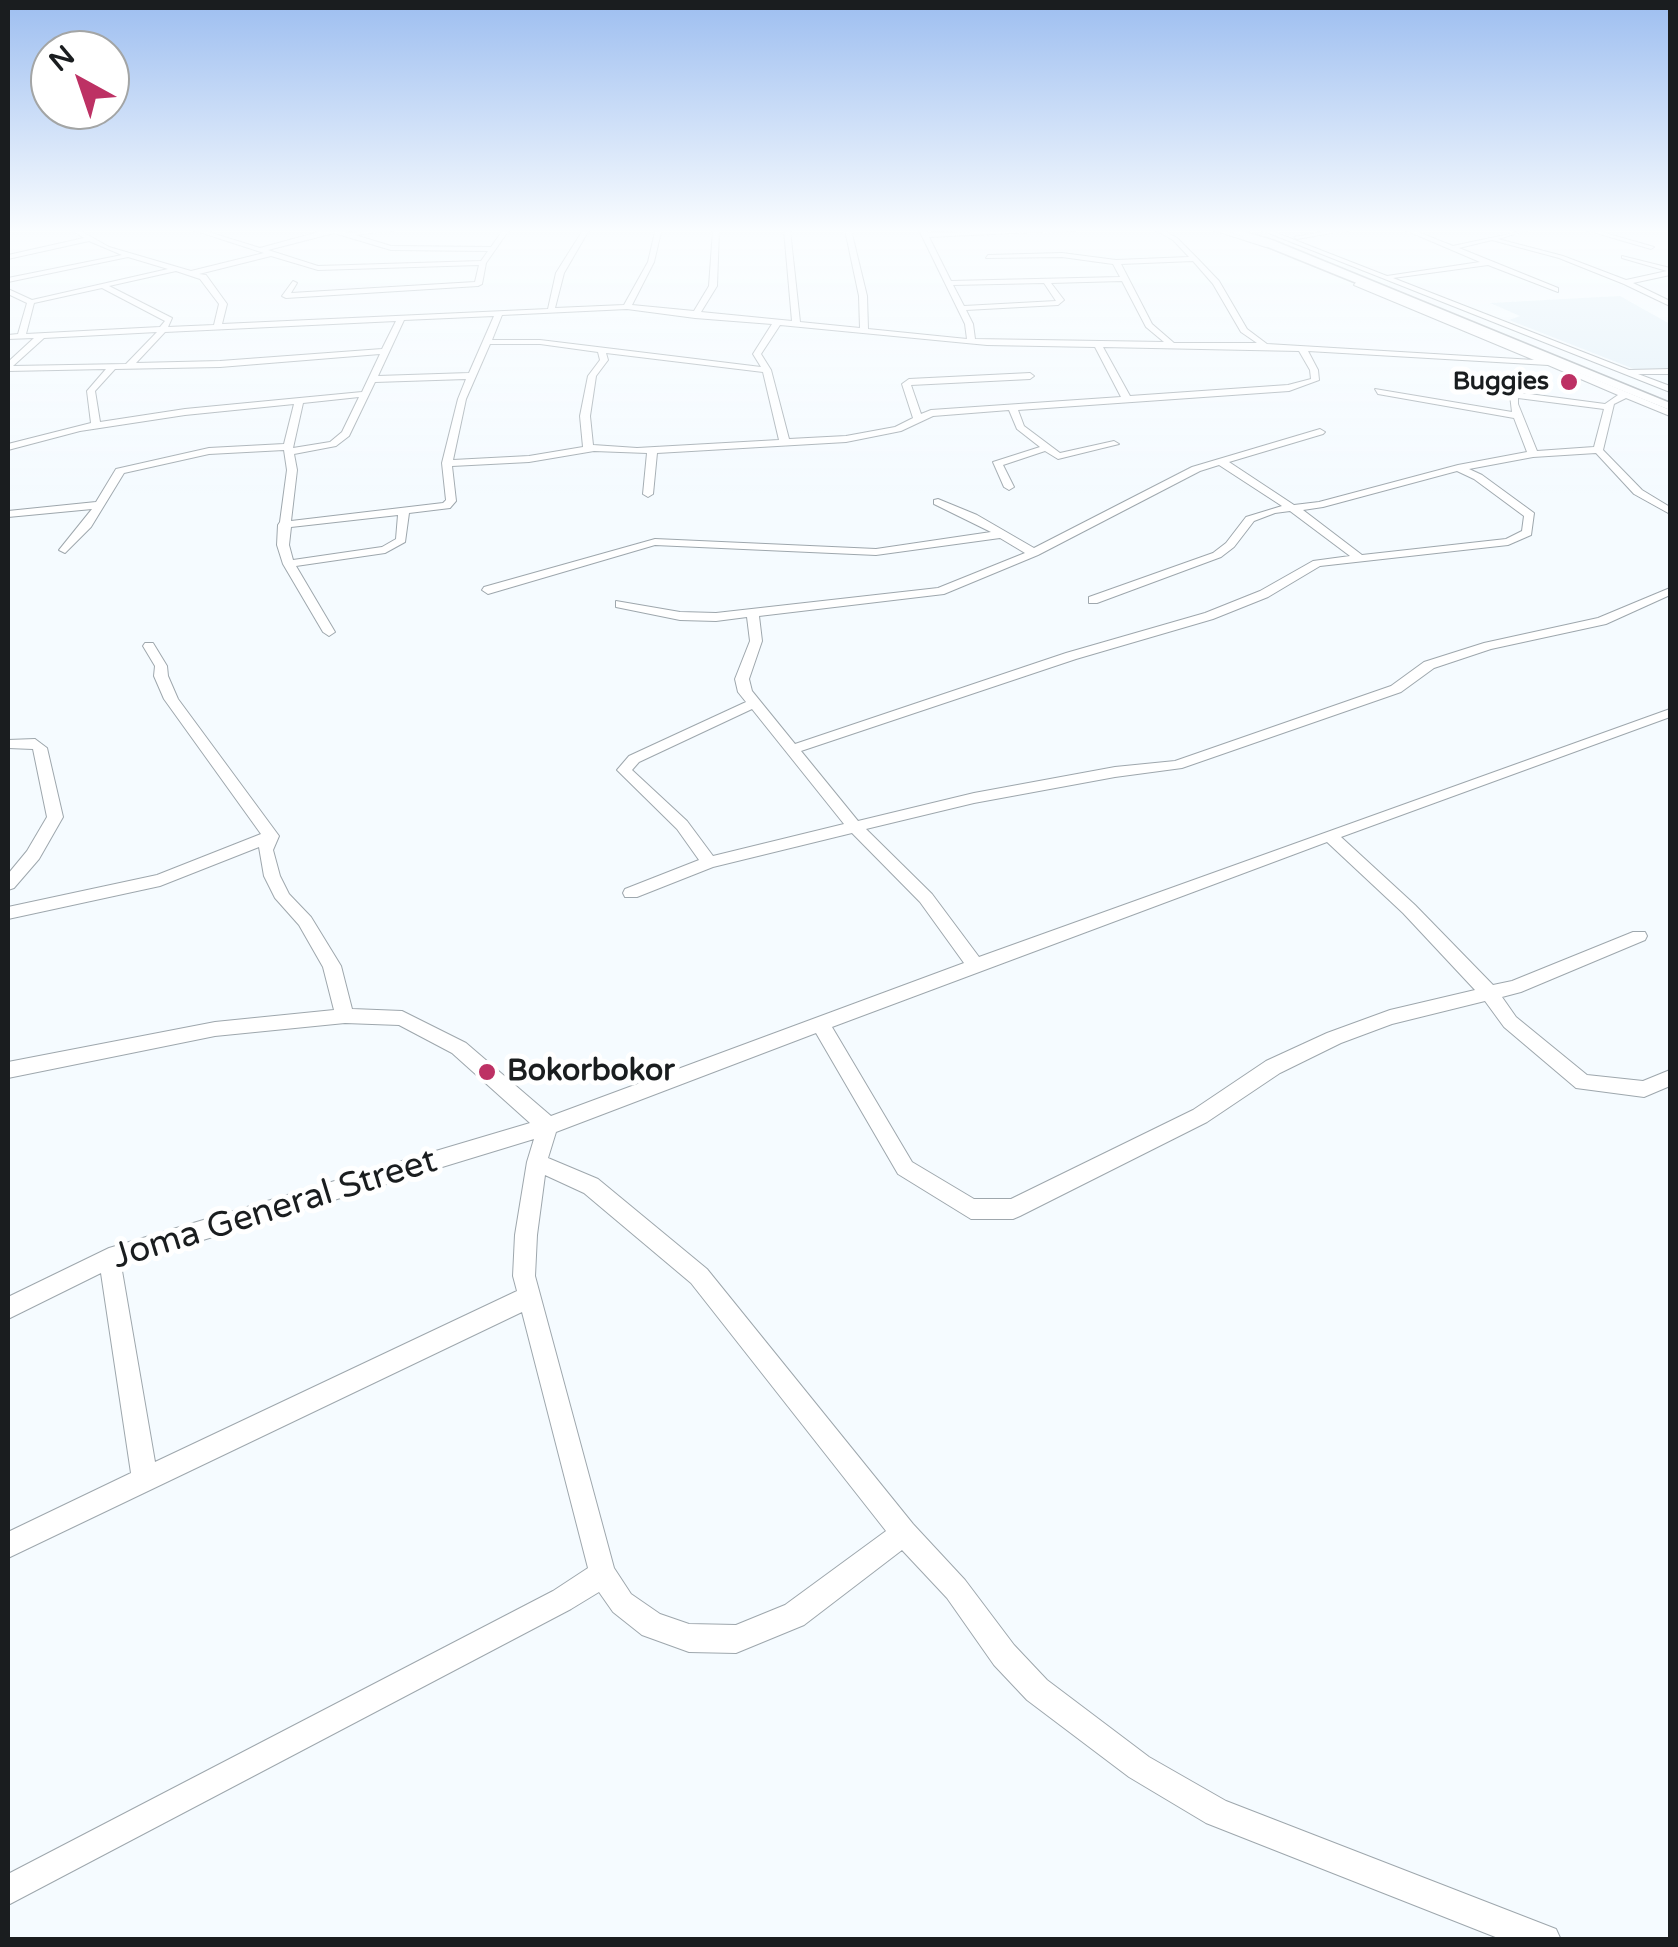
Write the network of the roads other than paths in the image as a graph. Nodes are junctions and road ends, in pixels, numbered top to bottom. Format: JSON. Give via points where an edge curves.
{"nodes":[{"id":1,"x":25,"y":321,"type":"edge"},
{"id":2,"x":168,"y":321,"type":"edge"},
{"id":3,"x":219,"y":321,"type":"edge"},
{"id":4,"x":327,"y":321,"type":"edge"},
{"id":5,"x":400,"y":321,"type":"edge"},
{"id":6,"x":497,"y":321,"type":"edge"},
{"id":7,"x":778,"y":321,"type":"joint"},
{"id":8,"x":864,"y":321,"type":"edge"},
{"id":9,"x":967,"y":321,"type":"edge"},
{"id":10,"x":1147,"y":321,"type":"edge"},
{"id":11,"x":1239,"y":321,"type":"edge"},
{"id":12,"x":1449,"y":321,"type":"edge"},
{"id":13,"x":1464,"y":321,"type":"edge"},
{"id":14,"x":1481,"y":321,"type":"edge"},
{"id":15,"x":1500,"y":321,"type":"edge"},
{"id":16,"x":796,"y":322,"type":"joint"},
{"id":17,"x":218,"y":328,"type":"junction"},
{"id":18,"x":864,"y":330,"type":"junction"},
{"id":19,"x":164,"y":331,"type":"junction"},
{"id":20,"x":43,"y":334,"type":"junction"},
{"id":21,"x":22,"y":335,"type":"junction"},
{"id":22,"x":8,"y":337,"type":"edge"},
{"id":23,"x":971,"y":341,"type":"junction"},
{"id":24,"x":489,"y":342,"type":"junction"},
{"id":25,"x":1097,"y":343,"type":"junction"},
{"id":26,"x":1170,"y":344,"type":"junction"},
{"id":27,"x":1266,"y":346,"type":"junction"},
{"id":28,"x":1302,"y":348,"type":"junction"},
{"id":29,"x":384,"y":351,"type":"junction"},
{"id":30,"x":602,"y":358,"type":"junction"},
{"id":31,"x":1549,"y":363,"type":"junction"},
{"id":32,"x":113,"y":366,"type":"junction"},
{"id":33,"x":128,"y":366,"type":"junction"},
{"id":34,"x":8,"y":367,"type":"edge"},
{"id":35,"x":767,"y":370,"type":"junction"},
{"id":36,"x":1623,"y":371,"type":"junction"},
{"id":37,"x":1670,"y":372,"type":"edge"},
{"id":38,"x":471,"y":376,"type":"junction"},
{"id":39,"x":1030,"y":376,"type":"dead end"},
{"id":40,"x":372,"y":379,"type":"junction"},
{"id":41,"x":1585,"y":379,"type":"junction"},
{"id":42,"x":1378,"y":391,"type":"dead end"},
{"id":43,"x":364,"y":394,"type":"junction"},
{"id":44,"x":1624,"y":395,"type":"junction"},
{"id":45,"x":298,"y":400,"type":"junction"},
{"id":46,"x":1128,"y":401,"type":"junction"},
{"id":47,"x":1667,"y":403,"type":"edge"},
{"id":48,"x":1609,"y":405,"type":"junction"},
{"id":49,"x":1012,"y":407,"type":"junction"},
{"id":50,"x":1518,"y":416,"type":"junction"},
{"id":51,"x":917,"y":417,"type":"junction"},
{"id":52,"x":96,"y":425,"type":"junction"},
{"id":53,"x":1320,"y":432,"type":"dead end"},
{"id":54,"x":785,"y":443,"type":"junction"},
{"id":55,"x":1114,"y":444,"type":"dead end"},
{"id":56,"x":8,"y":447,"type":"edge"},
{"id":57,"x":588,"y":448,"type":"junction"},
{"id":58,"x":1044,"y":448,"type":"junction"},
{"id":59,"x":288,"y":449,"type":"junction"},
{"id":60,"x":652,"y":450,"type":"junction"},
{"id":61,"x":1598,"y":450,"type":"junction"},
{"id":62,"x":1533,"y":454,"type":"junction"},
{"id":63,"x":1221,"y":462,"type":"junction"},
{"id":64,"x":447,"y":463,"type":"junction"},
{"id":65,"x":1458,"y":468,"type":"junction"},
{"id":66,"x":1010,"y":487,"type":"dead end"},
{"id":67,"x":648,"y":494,"type":"dead end"},
{"id":68,"x":938,"y":502,"type":"dead end"},
{"id":69,"x":100,"y":506,"type":"junction"},
{"id":70,"x":404,"y":510,"type":"junction"},
{"id":71,"x":1295,"y":510,"type":"junction"},
{"id":72,"x":1670,"y":511,"type":"edge"},
{"id":73,"x":8,"y":514,"type":"edge"},
{"id":74,"x":284,"y":525,"type":"junction"},
{"id":75,"x":1002,"y":534,"type":"junction"},
{"id":76,"x":65,"y":550,"type":"dead end"},
{"id":77,"x":1034,"y":554,"type":"junction"},
{"id":78,"x":1356,"y":556,"type":"junction"},
{"id":79,"x":289,"y":564,"type":"junction"},
{"id":80,"x":488,"y":590,"type":"dead end"},
{"id":81,"x":1670,"y":591,"type":"edge"},
{"id":82,"x":1093,"y":600,"type":"dead end"},
{"id":83,"x":620,"y":604,"type":"dead end"},
{"id":84,"x":753,"y":614,"type":"junction"},
{"id":85,"x":328,"y":632,"type":"dead end"},
{"id":86,"x":149,"y":646,"type":"dead end"},
{"id":87,"x":756,"y":704,"type":"junction"},
{"id":88,"x":1670,"y":713,"type":"edge"},
{"id":89,"x":8,"y":744,"type":"edge"},
{"id":90,"x":793,"y":749,"type":"junction"},
{"id":91,"x":854,"y":826,"type":"junction"},
{"id":92,"x":271,"y":836,"type":"junction"},
{"id":93,"x":1330,"y":836,"type":"junction"},
{"id":94,"x":710,"y":862,"type":"junction"},
{"id":95,"x":8,"y":884,"type":"edge"},
{"id":96,"x":631,"y":893,"type":"dead end"},
{"id":97,"x":8,"y":913,"type":"edge"},
{"id":98,"x":1639,"y":936,"type":"dead end"},
{"id":99,"x":976,"y":965,"type":"junction"},
{"id":100,"x":1486,"y":991,"type":"junction"},
{"id":101,"x":344,"y":1016,"type":"junction"},
{"id":102,"x":821,"y":1025,"type":"junction"},
{"id":103,"x":8,"y":1070,"type":"edge"},
{"id":104,"x":1670,"y":1078,"type":"edge"},
{"id":105,"x":548,"y":1126,"type":"junction"},
{"id":106,"x":537,"y":1162,"type":"junction"},
{"id":107,"x":109,"y":1258,"type":"junction"},
{"id":108,"x":529,"y":1297,"type":"junction"},
{"id":109,"x":8,"y":1308,"type":"edge"},
{"id":110,"x":144,"y":1480,"type":"junction"},
{"id":111,"x":904,"y":1533,"type":"junction"},
{"id":112,"x":8,"y":1545,"type":"edge"},
{"id":113,"x":604,"y":1574,"type":"junction"},
{"id":114,"x":8,"y":1890,"type":"edge"},
{"id":115,"x":1544,"y":1940,"type":"edge"}],
"edges":[{"from":1,"to":21,"type":"street"},
{"from":2,"to":19,"type":"street"},
{"from":3,"to":17,"type":"street"},
{"from":4,"to":17,"type":"street"},
{"from":5,"to":29,"type":"street"},
{"from":6,"to":24,"type":"street"},
{"from":7,"to":16,"type":"street"},
{"from":7,"to":35,"type":"street","via":[[757,354]]},
{"from":8,"to":18,"type":"street"},
{"from":9,"to":23,"type":"street"},
{"from":10,"to":26,"type":"street"},
{"from":11,"to":27,"type":"street"},
{"from":12,"to":31,"type":"street"},
{"from":13,"to":47,"type":"main road"},
{"from":14,"to":47,"type":"main road"},
{"from":15,"to":36,"type":"street"},
{"from":16,"to":18,"type":"street"},
{"from":17,"to":19,"type":"street"},
{"from":18,"to":23,"type":"street"},
{"from":19,"to":20,"type":"street"},
{"from":19,"to":33,"type":"street"},
{"from":20,"to":21,"type":"street"},
{"from":20,"to":34,"type":"street"},
{"from":21,"to":22,"type":"street"},
{"from":23,"to":25,"type":"street"},
{"from":24,"to":30,"type":"street","via":[[540,342]]},
{"from":24,"to":38,"type":"street"},
{"from":25,"to":26,"type":"street"},
{"from":25,"to":46,"type":"street"},
{"from":26,"to":27,"type":"street"},
{"from":27,"to":28,"type":"street"},
{"from":28,"to":31,"type":"street"},
{"from":28,"to":46,"type":"street","via":[[1316,376],[1302,386]]},
{"from":29,"to":33,"type":"street"},
{"from":29,"to":40,"type":"street"},
{"from":30,"to":35,"type":"street","via":[[632,355]]},
{"from":30,"to":57,"type":"street","via":[[585,416]]},
{"from":31,"to":41,"type":"street"},
{"from":32,"to":33,"type":"street"},
{"from":32,"to":34,"type":"street"},
{"from":32,"to":52,"type":"street","via":[[91,391]]},
{"from":35,"to":54,"type":"street"},
{"from":36,"to":37,"type":"street"},
{"from":36,"to":47,"type":"street"},
{"from":38,"to":40,"type":"street"},
{"from":38,"to":64,"type":"street"},
{"from":39,"to":51,"type":"street","via":[[909,382]]},
{"from":40,"to":43,"type":"street"},
{"from":41,"to":44,"type":"street"},
{"from":41,"to":48,"type":"street","via":[[1581,388]]},
{"from":42,"to":50,"type":"street"},
{"from":43,"to":45,"type":"street"},
{"from":43,"to":59,"type":"street","via":[[341,440]]},
{"from":44,"to":47,"type":"street"},
{"from":44,"to":48,"type":"street"},
{"from":45,"to":52,"type":"street"},
{"from":45,"to":59,"type":"street"},
{"from":46,"to":49,"type":"street"},
{"from":48,"to":50,"type":"street","via":[[1519,394],[1512,398]]},
{"from":48,"to":61,"type":"street"},
{"from":49,"to":51,"type":"street"},
{"from":49,"to":58,"type":"street","via":[[1018,424]]},
{"from":50,"to":62,"type":"street"},
{"from":51,"to":54,"type":"street","via":[[872,436]]},
{"from":52,"to":56,"type":"street"},
{"from":53,"to":63,"type":"street"},
{"from":54,"to":60,"type":"street"},
{"from":55,"to":58,"type":"street","via":[[1062,458]]},
{"from":57,"to":60,"type":"street"},
{"from":57,"to":64,"type":"street"},
{"from":58,"to":66,"type":"street","via":[[997,464]]},
{"from":59,"to":69,"type":"street","via":[[209,451],[132,467],[115,475]]},
{"from":59,"to":74,"type":"street","via":[[292,470]]},
{"from":60,"to":67,"type":"street"},
{"from":61,"to":62,"type":"street"},
{"from":61,"to":72,"type":"street","via":[[1638,492]]},
{"from":62,"to":65,"type":"street"},
{"from":63,"to":71,"type":"street"},
{"from":63,"to":77,"type":"street"},
{"from":64,"to":70,"type":"street","via":[[451,501]]},
{"from":65,"to":71,"type":"street"},
{"from":65,"to":78,"type":"street","via":[[1530,514],[1527,533],[1508,542]]},
{"from":68,"to":75,"type":"street"},
{"from":69,"to":73,"type":"street"},
{"from":69,"to":76,"type":"street"},
{"from":70,"to":74,"type":"street"},
{"from":70,"to":79,"type":"street","via":[[396,545]]},
{"from":71,"to":78,"type":"street"},
{"from":71,"to":82,"type":"street","via":[[1258,516],[1217,555]]},
{"from":74,"to":79,"type":"street"},
{"from":75,"to":77,"type":"street"},
{"from":75,"to":80,"type":"street","via":[[896,552],[655,542]]},
{"from":77,"to":84,"type":"street","via":[[940,591]]},
{"from":78,"to":90,"type":"street","via":[[1302,568],[1264,594],[1209,616]]},
{"from":79,"to":85,"type":"street"},
{"from":81,"to":91,"type":"street","via":[[1602,621],[1429,665],[1396,689],[1176,765],[1022,788]]},
{"from":83,"to":84,"type":"street","via":[[691,617]]},
{"from":84,"to":87,"type":"street","via":[[756,642],[742,687]]},
{"from":86,"to":92,"type":"street","via":[[171,698]]},
{"from":87,"to":90,"type":"street"},
{"from":87,"to":94,"type":"street","via":[[634,759],[624,770]]},
{"from":88,"to":93,"type":"street","name":"Joma General Street"},
{"from":89,"to":95,"type":"street","via":[[40,748],[54,817]]},
{"from":90,"to":91,"type":"street"},
{"from":91,"to":94,"type":"street"},
{"from":91,"to":99,"type":"street","via":[[926,898]]},
{"from":92,"to":97,"type":"street","via":[[160,880]]},
{"from":92,"to":101,"type":"street","via":[[265,850],[272,876],[332,966]]},
{"from":93,"to":99,"type":"street","name":"Joma General Street"},
{"from":93,"to":100,"type":"street"},
{"from":94,"to":96,"type":"street"},
{"from":98,"to":100,"type":"street","via":[[1515,987]]},
{"from":99,"to":102,"type":"street","name":"Joma General Street"},
{"from":100,"to":102,"type":"street","via":[[1334,1038],[1273,1067],[1200,1116],[1013,1209],[971,1209],[906,1168]]},
{"from":100,"to":104,"type":"street","via":[[1510,1022],[1583,1082],[1644,1089]]},
{"from":101,"to":103,"type":"street","via":[[201,1031]]},
{"from":101,"to":105,"type":"street","via":[[402,1018],[431,1030]]},
{"from":102,"to":105,"type":"street","name":"Joma General Street"},
{"from":105,"to":106,"type":"street"},
{"from":105,"to":107,"type":"street","name":"Joma General Street"},
{"from":106,"to":108,"type":"street","via":[[523,1259]]},
{"from":106,"to":111,"type":"street","via":[[590,1186],[699,1276]]},
{"from":107,"to":109,"type":"street","name":"Joma General Street"},
{"from":107,"to":110,"type":"street"},
{"from":108,"to":110,"type":"street"},
{"from":108,"to":113,"type":"street"},
{"from":110,"to":112,"type":"street"},
{"from":111,"to":113,"type":"street","via":[[794,1615],[736,1639],[689,1638],[652,1625],[622,1602]]},
{"from":111,"to":115,"type":"street","via":[[1037,1690],[1139,1767],[1217,1812]]},
{"from":113,"to":114,"type":"street"}]}
